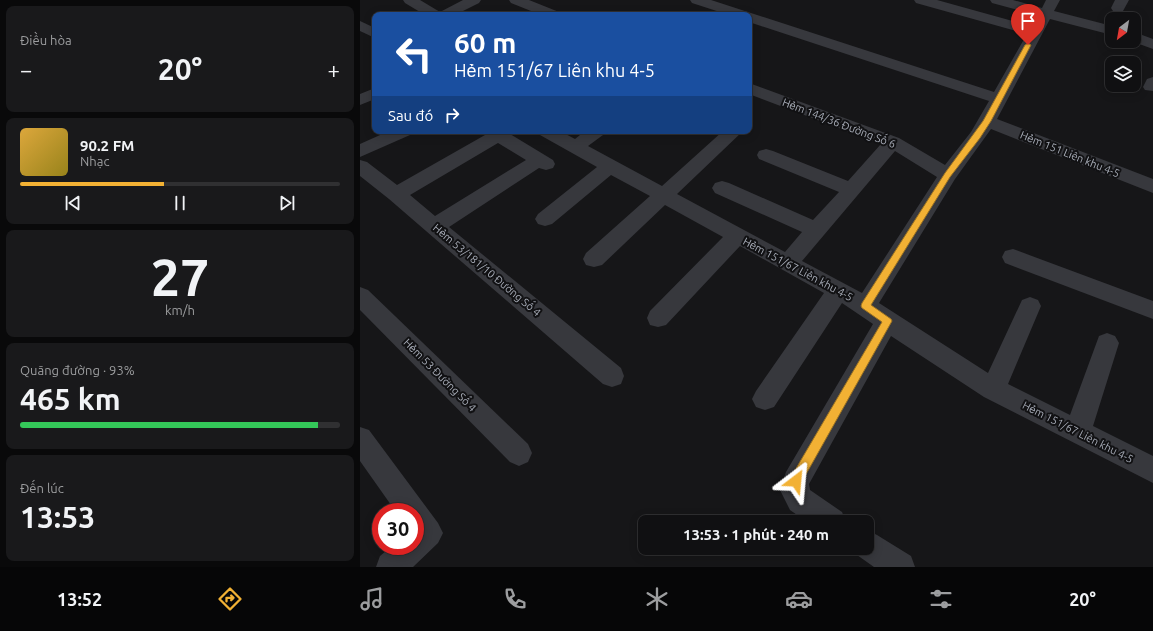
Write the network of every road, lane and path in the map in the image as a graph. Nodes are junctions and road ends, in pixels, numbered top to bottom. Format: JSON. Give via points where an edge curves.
{"nodes":[{"id":1,"x":410,"y":0,"type":"edge"},
{"id":2,"x":474,"y":0,"type":"edge"},
{"id":3,"x":516,"y":0,"type":"edge"},
{"id":4,"x":697,"y":0,"type":"edge"},
{"id":5,"x":921,"y":0,"type":"edge"},
{"id":6,"x":997,"y":0,"type":"edge"},
{"id":7,"x":1050,"y":7,"type":"edge"},
{"id":8,"x":430,"y":12,"type":"edge"},
{"id":9,"x":450,"y":12,"type":"edge"},
{"id":10,"x":540,"y":12,"type":"edge"},
{"id":11,"x":734,"y":12,"type":"edge"},
{"id":12,"x":752,"y":18,"type":"edge"},
{"id":13,"x":360,"y":25,"type":"edge"},
{"id":14,"x":1105,"y":28,"type":"edge"},
{"id":15,"x":372,"y":32,"type":"edge"},
{"id":16,"x":1036,"y":32,"type":"junction"},
{"id":17,"x":1141,"y":40,"type":"edge"},
{"id":18,"x":1153,"y":44,"type":"edge"},
{"id":19,"x":752,"y":89,"type":"edge"},
{"id":20,"x":372,"y":94,"type":"edge"},
{"id":21,"x":999,"y":99,"type":"junction"},
{"id":22,"x":360,"y":100,"type":"edge"},
{"id":23,"x":987,"y":121,"type":"junction"},
{"id":24,"x":360,"y":134,"type":"edge"},
{"id":25,"x":398,"y":134,"type":"edge"},
{"id":26,"x":493,"y":134,"type":"edge"},
{"id":27,"x":497,"y":134,"type":"edge"},
{"id":28,"x":552,"y":134,"type":"edge"},
{"id":29,"x":592,"y":134,"type":"edge"},
{"id":30,"x":731,"y":134,"type":"edge"},
{"id":31,"x":893,"y":142,"type":"junction"},
{"id":32,"x":378,"y":143,"type":"junction"},
{"id":33,"x":576,"y":147,"type":"junction"},
{"id":34,"x":360,"y":151,"type":"edge"},
{"id":35,"x":766,"y":155,"type":"dead end"},
{"id":36,"x":360,"y":166,"type":"edge"},
{"id":37,"x":610,"y":166,"type":"junction"},
{"id":38,"x":948,"y":175,"type":"junction"},
{"id":39,"x":1153,"y":186,"type":"edge"},
{"id":40,"x":722,"y":188,"type":"dead end"},
{"id":41,"x":852,"y":190,"type":"junction"},
{"id":42,"x":396,"y":194,"type":"junction"},
{"id":43,"x":664,"y":196,"type":"junction"},
{"id":44,"x":545,"y":219,"type":"dead end"},
{"id":45,"x":435,"y":226,"type":"junction"},
{"id":46,"x":816,"y":230,"type":"junction"},
{"id":47,"x":737,"y":236,"type":"junction"},
{"id":48,"x":1013,"y":257,"type":"dead end"},
{"id":49,"x":594,"y":259,"type":"dead end"},
{"id":50,"x":788,"y":264,"type":"junction"},
{"id":51,"x":838,"y":292,"type":"junction"},
{"id":52,"x":360,"y":296,"type":"edge"},
{"id":53,"x":866,"y":306,"type":"junction"},
{"id":54,"x":1030,"y":306,"type":"dead end"},
{"id":55,"x":1153,"y":310,"type":"edge"},
{"id":56,"x":658,"y":318,"type":"dead end"},
{"id":57,"x":887,"y":321,"type":"junction"},
{"id":58,"x":1107,"y":343,"type":"dead end"},
{"id":59,"x":612,"y":376,"type":"dead end"},
{"id":60,"x":993,"y":389,"type":"junction"},
{"id":61,"x":765,"y":399,"type":"dead end"},
{"id":62,"x":1078,"y":431,"type":"junction"},
{"id":63,"x":360,"y":439,"type":"edge"},
{"id":64,"x":520,"y":454,"type":"dead end"},
{"id":65,"x":1153,"y":470,"type":"edge"},
{"id":66,"x":400,"y":503,"type":"edge"},
{"id":67,"x":822,"y":515,"type":"edge"},
{"id":68,"x":874,"y":550,"type":"edge"},
{"id":69,"x":399,"y":555,"type":"edge"},
{"id":70,"x":391,"y":567,"type":"edge"},
{"id":71,"x":900,"y":567,"type":"edge"}],
"edges":[{"from":1,"to":8,"type":"street"},
{"from":2,"to":9,"type":"street"},
{"from":3,"to":10,"type":"street"},
{"from":4,"to":11,"type":"street"},
{"from":5,"to":16,"type":"street"},
{"from":6,"to":7,"type":"street"},
{"from":7,"to":14,"type":"street"},
{"from":7,"to":16,"type":"street"},
{"from":12,"to":21,"type":"street"},
{"from":13,"to":15,"type":"street"},
{"from":16,"to":21,"type":"street"},
{"from":17,"to":18,"type":"street"},
{"from":19,"to":31,"type":"street","name":"Hẻm 144/36 Đường Số 6"},
{"from":20,"to":22,"type":"street"},
{"from":21,"to":23,"type":"street"},
{"from":23,"to":38,"type":"street"},
{"from":23,"to":39,"type":"street","name":"Hẻm 151 Liên khu 4-5"},
{"from":24,"to":32,"type":"street"},
{"from":25,"to":32,"type":"street"},
{"from":26,"to":42,"type":"street"},
{"from":27,"to":45,"type":"street","via":[[543,162]]},
{"from":28,"to":33,"type":"street","name":"Hẻm 151/67 Liên khu 4-5"},
{"from":29,"to":33,"type":"street"},
{"from":30,"to":43,"type":"street"},
{"from":31,"to":38,"type":"street","name":"Hẻm 144/36 Đường Số 6"},
{"from":31,"to":41,"type":"street"},
{"from":32,"to":34,"type":"street"},
{"from":33,"to":37,"type":"street","name":"Hẻm 151/67 Liên khu 4-5"},
{"from":35,"to":41,"type":"street"},
{"from":36,"to":42,"type":"street","name":"Hẻm 53/181/10 Đường Số 4"},
{"from":37,"to":43,"type":"street","name":"Hẻm 151/67 Liên khu 4-5"},
{"from":37,"to":44,"type":"street"},
{"from":38,"to":53,"type":"street"},
{"from":40,"to":46,"type":"street"},
{"from":41,"to":46,"type":"street"},
{"from":42,"to":45,"type":"street","name":"Hẻm 53/181/10 Đường Số 4"},
{"from":43,"to":47,"type":"street","name":"Hẻm 151/67 Liên khu 4-5"},
{"from":43,"to":49,"type":"street"},
{"from":45,"to":59,"type":"street","name":"Hẻm 53/181/10 Đường Số 4"},
{"from":46,"to":50,"type":"street"},
{"from":47,"to":50,"type":"street","name":"Hẻm 151/67 Liên khu 4-5"},
{"from":47,"to":56,"type":"street"},
{"from":48,"to":55,"type":"street"},
{"from":50,"to":51,"type":"street","name":"Hẻm 151/67 Liên khu 4-5"},
{"from":51,"to":53,"type":"street","name":"Hẻm 151/67 Liên khu 4-5"},
{"from":51,"to":61,"type":"street"},
{"from":52,"to":64,"type":"street","name":"Hẻm 53 Đường Số 4"},
{"from":53,"to":57,"type":"street","name":"Hẻm 151/67 Liên khu 4-5"},
{"from":54,"to":60,"type":"street"},
{"from":57,"to":60,"type":"street","name":"Hẻm 151/67 Liên khu 4-5"},
{"from":57,"to":67,"type":"street","via":[[796,481],[794,490],[800,500]]},
{"from":58,"to":62,"type":"street"},
{"from":60,"to":62,"type":"street","name":"Hẻm 151/67 Liên khu 4-5"},
{"from":62,"to":65,"type":"street","name":"Hẻm 151/67 Liên khu 4-5"},
{"from":63,"to":66,"type":"street"},
{"from":68,"to":71,"type":"street"},
{"from":69,"to":70,"type":"street"}]}
